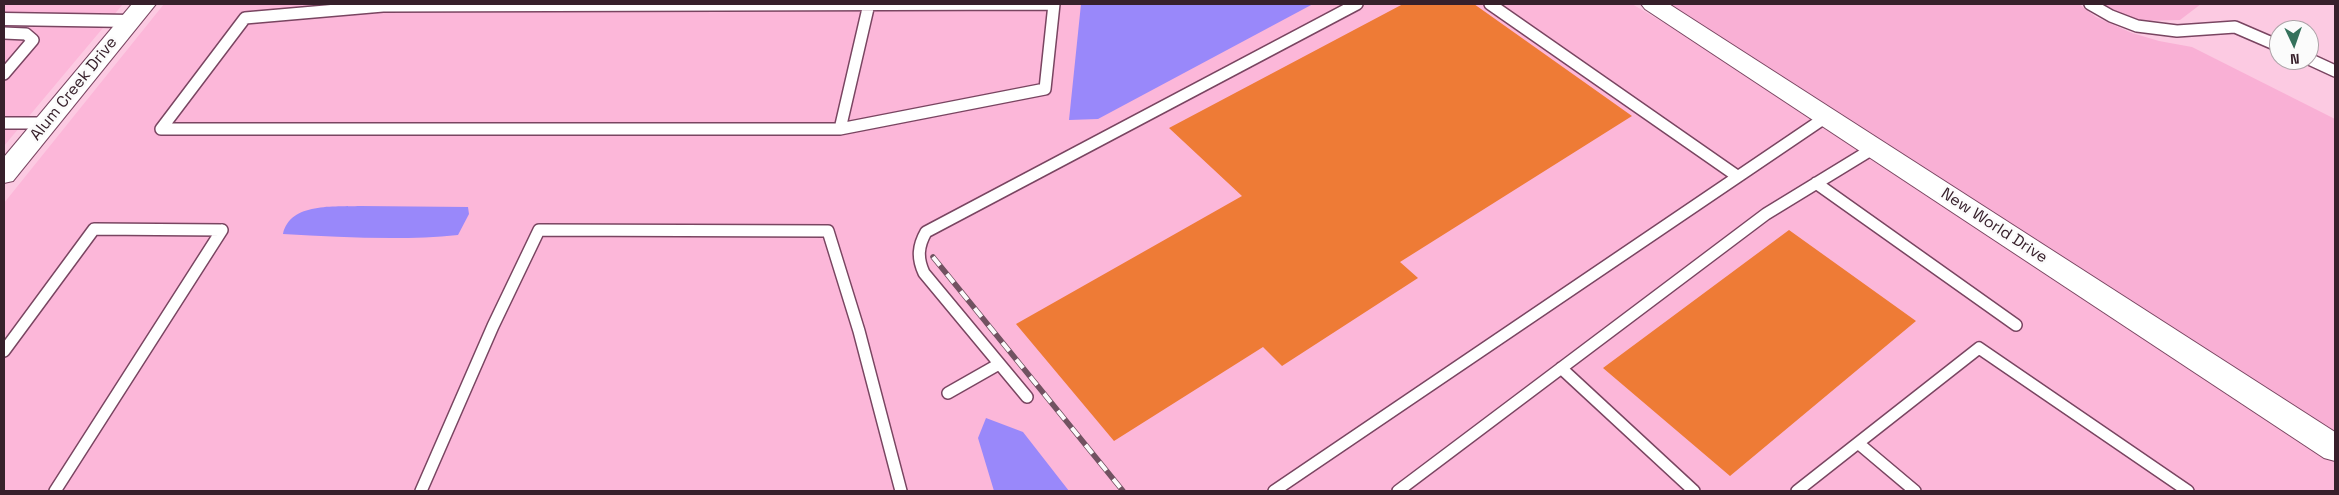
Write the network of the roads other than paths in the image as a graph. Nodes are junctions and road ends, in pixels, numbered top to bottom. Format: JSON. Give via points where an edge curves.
{"nodes":[{"id":1,"x":1357,"y":4,"type":"edge"},
{"id":2,"x":1490,"y":4,"type":"edge"},
{"id":3,"x":1653,"y":4,"type":"edge"},
{"id":4,"x":2090,"y":4,"type":"edge"},
{"id":5,"x":868,"y":5,"type":"edge"},
{"id":6,"x":137,"y":12,"type":"edge"},
{"id":7,"x":4,"y":19,"type":"edge"},
{"id":8,"x":4,"y":33,"type":"edge"},
{"id":9,"x":2269,"y":42,"type":"edge"},
{"id":10,"x":2319,"y":64,"type":"edge"},
{"id":11,"x":2335,"y":71,"type":"edge"},
{"id":12,"x":4,"y":74,"type":"edge"},
{"id":13,"x":1826,"y":117,"type":"junction"},
{"id":14,"x":4,"y":123,"type":"edge"},
{"id":15,"x":45,"y":124,"type":"junction"},
{"id":16,"x":840,"y":129,"type":"junction"},
{"id":17,"x":1874,"y":148,"type":"junction"},
{"id":18,"x":4,"y":174,"type":"edge"},
{"id":19,"x":1737,"y":176,"type":"junction"},
{"id":20,"x":1816,"y":183,"type":"junction"},
{"id":21,"x":2016,"y":325,"type":"dead end"},
{"id":22,"x":4,"y":351,"type":"edge"},
{"id":23,"x":999,"y":364,"type":"junction"},
{"id":24,"x":1561,"y":368,"type":"junction"},
{"id":25,"x":948,"y":393,"type":"dead end"},
{"id":26,"x":1027,"y":397,"type":"dead end"},
{"id":27,"x":1858,"y":444,"type":"junction"},
{"id":28,"x":2335,"y":448,"type":"edge"},
{"id":29,"x":55,"y":491,"type":"edge"},
{"id":30,"x":421,"y":491,"type":"edge"},
{"id":31,"x":901,"y":491,"type":"edge"},
{"id":32,"x":1274,"y":491,"type":"edge"},
{"id":33,"x":1398,"y":491,"type":"edge"},
{"id":34,"x":1694,"y":491,"type":"edge"},
{"id":35,"x":1797,"y":491,"type":"edge"},
{"id":36,"x":1915,"y":491,"type":"edge"},
{"id":37,"x":2188,"y":491,"type":"edge"}],
"edges":[{"from":1,"to":23,"type":"lane","via":[[926,232],[920,242],[919,266]]},
{"from":2,"to":19,"type":"lane"},
{"from":3,"to":13,"type":"street","name":"New World Drive"},
{"from":4,"to":9,"type":"lane","via":[[2137,26],[2177,31],[2235,27]]},
{"from":5,"to":16,"type":"lane"},
{"from":5,"to":16,"type":"lane","via":[[1054,4],[1044,89]]},
{"from":5,"to":16,"type":"lane","via":[[383,6],[245,18],[161,129]]},
{"from":6,"to":7,"type":"street"},
{"from":6,"to":15,"type":"street","name":"Alum Creek Drive"},
{"from":8,"to":12,"type":"lane","via":[[26,34],[33,40]]},
{"from":10,"to":11,"type":"lane"},
{"from":13,"to":17,"type":"street","name":"New World Drive"},
{"from":13,"to":19,"type":"lane"},
{"from":14,"to":15,"type":"lane"},
{"from":15,"to":18,"type":"street","name":"Alum Creek Drive"},
{"from":17,"to":20,"type":"lane"},
{"from":17,"to":28,"type":"street","name":"New World Drive"},
{"from":19,"to":32,"type":"lane"},
{"from":20,"to":21,"type":"lane"},
{"from":20,"to":24,"type":"lane","via":[[1766,214]]},
{"from":22,"to":29,"type":"lane","via":[[94,229],[222,230]]},
{"from":23,"to":25,"type":"lane"},
{"from":23,"to":26,"type":"lane"},
{"from":24,"to":33,"type":"lane"},
{"from":24,"to":34,"type":"lane"},
{"from":27,"to":35,"type":"lane"},
{"from":27,"to":36,"type":"lane"},
{"from":27,"to":37,"type":"lane","via":[[1979,348]]},
{"from":30,"to":31,"type":"lane","via":[[492,326],[539,230],[828,231],[859,332]]}]}
